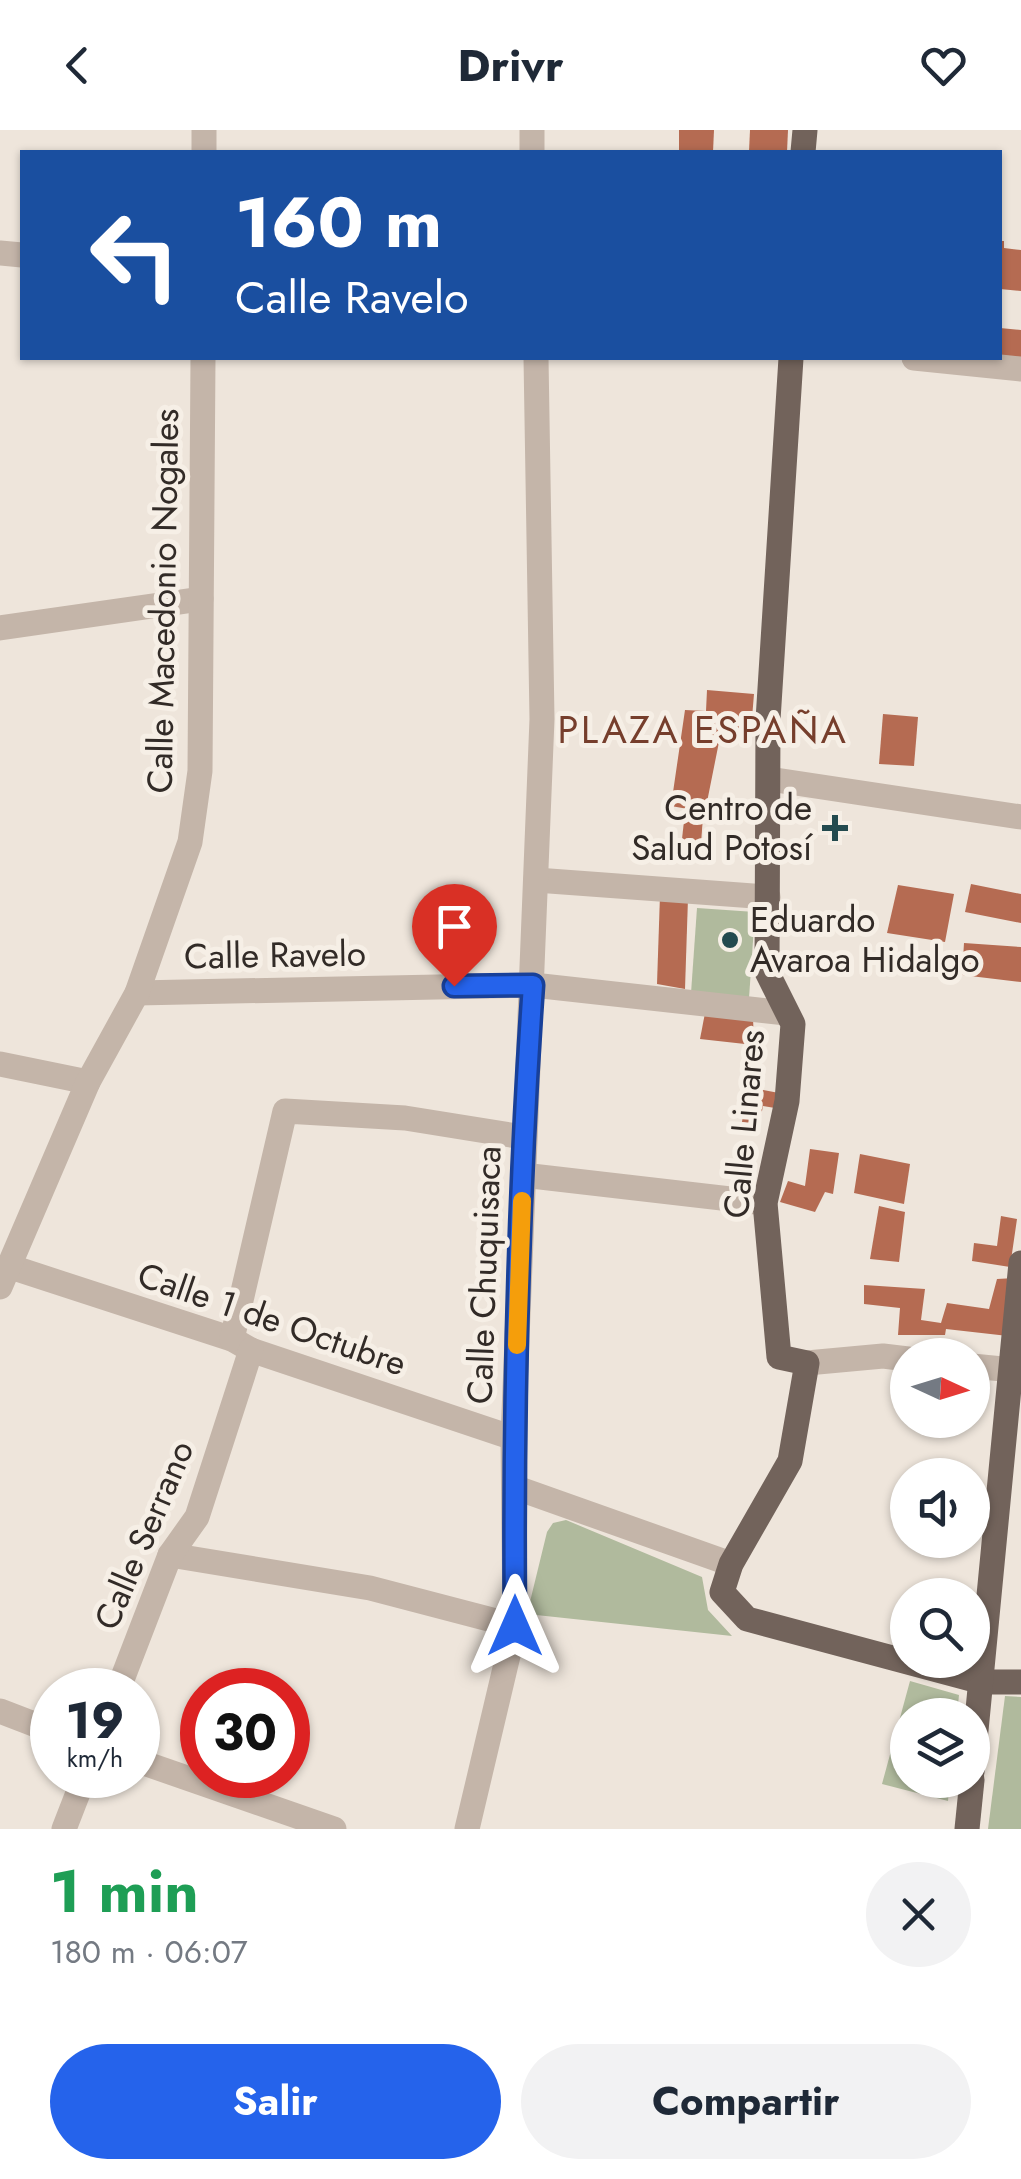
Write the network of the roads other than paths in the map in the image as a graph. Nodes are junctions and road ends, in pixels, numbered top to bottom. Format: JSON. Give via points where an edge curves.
{"nodes":[{"id":1,"x":202,"y":360,"type":"edge"},
{"id":2,"x":536,"y":360,"type":"edge"},
{"id":3,"x":790,"y":360,"type":"edge"},
{"id":4,"x":933,"y":360,"type":"edge"},
{"id":5,"x":1021,"y":369,"type":"edge"},
{"id":6,"x":201,"y":599,"type":"junction"},
{"id":7,"x":0,"y":628,"type":"edge"},
{"id":8,"x":769,"y":779,"type":"junction"},
{"id":9,"x":1021,"y":817,"type":"edge"},
{"id":10,"x":536,"y":880,"type":"junction"},
{"id":11,"x":768,"y":897,"type":"junction"},
{"id":12,"x":533,"y":985,"type":"junction"},
{"id":13,"x":137,"y":992,"type":"junction"},
{"id":14,"x":786,"y":1013,"type":"junction"},
{"id":15,"x":0,"y":1064,"type":"edge"},
{"id":16,"x":88,"y":1082,"type":"junction"},
{"id":17,"x":522,"y":1137,"type":"junction"},
{"id":18,"x":523,"y":1175,"type":"junction"},
{"id":19,"x":765,"y":1204,"type":"junction"},
{"id":20,"x":1021,"y":1263,"type":"edge"},
{"id":21,"x":4,"y":1276,"type":"edge"},
{"id":22,"x":242,"y":1344,"type":"junction"},
{"id":23,"x":890,"y":1357,"type":"edge"},
{"id":24,"x":807,"y":1363,"type":"junction"},
{"id":25,"x":990,"y":1368,"type":"edge"},
{"id":26,"x":1013,"y":1370,"type":"junction"},
{"id":27,"x":514,"y":1438,"type":"junction"},
{"id":28,"x":514,"y":1487,"type":"junction"},
{"id":29,"x":170,"y":1555,"type":"junction"},
{"id":30,"x":731,"y":1564,"type":"junction"},
{"id":31,"x":515,"y":1626,"type":"junction"},
{"id":32,"x":126,"y":1668,"type":"edge"},
{"id":33,"x":982,"y":1682,"type":"junction"},
{"id":34,"x":1021,"y":1682,"type":"edge"},
{"id":35,"x":980,"y":1698,"type":"edge"},
{"id":36,"x":0,"y":1711,"type":"edge"},
{"id":37,"x":30,"y":1723,"type":"edge"},
{"id":38,"x":160,"y":1770,"type":"edge"},
{"id":39,"x":76,"y":1798,"type":"edge"},
{"id":40,"x":970,"y":1798,"type":"edge"},
{"id":41,"x":64,"y":1829,"type":"edge"},
{"id":42,"x":334,"y":1829,"type":"edge"},
{"id":43,"x":467,"y":1829,"type":"edge"},
{"id":44,"x":966,"y":1829,"type":"edge"}],
"edges":[{"from":1,"to":6,"type":"street","name":"Calle Macedonio Nogales"},
{"from":2,"to":10,"type":"street","name":"Calle Chuquisaca","via":[[542,719]]},
{"from":3,"to":8,"type":"main road","name":"Calle Linares"},
{"from":4,"to":5,"type":"street"},
{"from":6,"to":7,"type":"street"},
{"from":6,"to":13,"type":"street","name":"Calle Macedonio Nogales","via":[[200,771],[190,842]]},
{"from":8,"to":9,"type":"street"},
{"from":8,"to":11,"type":"main road","name":"Calle Linares"},
{"from":10,"to":11,"type":"street"},
{"from":10,"to":12,"type":"street","name":"Calle Chuquisaca"},
{"from":11,"to":14,"type":"main road","name":"Calle Linares","via":[[767,972]]},
{"from":12,"to":13,"type":"street","name":"Calle Ravelo"},
{"from":12,"to":14,"type":"street","name":"Calle Ravelo"},
{"from":12,"to":17,"type":"street","name":"Calle Chuquisaca"},
{"from":13,"to":16,"type":"street","name":"Calle Macedonio Nogales"},
{"from":14,"to":19,"type":"main road","name":"Calle Linares","via":[[793,1024],[786,1101]]},
{"from":15,"to":16,"type":"street"},
{"from":16,"to":21,"type":"street","name":"Calle Macedonio Nogales"},
{"from":17,"to":18,"type":"street","name":"Calle Chuquisaca"},
{"from":17,"to":22,"type":"street","name":"Calle Serrano","via":[[405,1118],[284,1111]]},
{"from":18,"to":19,"type":"street"},
{"from":18,"to":27,"type":"street","name":"Calle Chuquisaca"},
{"from":19,"to":24,"type":"main road","name":"Calle Linares","via":[[779,1356]]},
{"from":20,"to":26,"type":"main road"},
{"from":21,"to":22,"type":"street","name":"Calle 1 de Octubre"},
{"from":22,"to":27,"type":"street","name":"Calle 1 de Octubre"},
{"from":22,"to":29,"type":"street","name":"Calle Serrano","via":[[197,1517]]},
{"from":23,"to":24,"type":"street"},
{"from":24,"to":30,"type":"main road","via":[[790,1461]]},
{"from":25,"to":26,"type":"street"},
{"from":26,"to":33,"type":"main road"},
{"from":27,"to":28,"type":"street","name":"Calle Chuquisaca"},
{"from":28,"to":30,"type":"street"},
{"from":28,"to":31,"type":"street","name":"Calle Chuquisaca"},
{"from":29,"to":31,"type":"street","via":[[370,1588]]},
{"from":29,"to":32,"type":"street","name":"Calle Serrano"},
{"from":30,"to":33,"type":"main road","via":[[722,1592],[747,1620]]},
{"from":31,"to":43,"type":"street","name":"Calle Chuquisaca"},
{"from":33,"to":34,"type":"main road"},
{"from":33,"to":35,"type":"main road"},
{"from":36,"to":37,"type":"street"},
{"from":38,"to":42,"type":"street"},
{"from":39,"to":41,"type":"street"},
{"from":40,"to":44,"type":"main road"}]}
